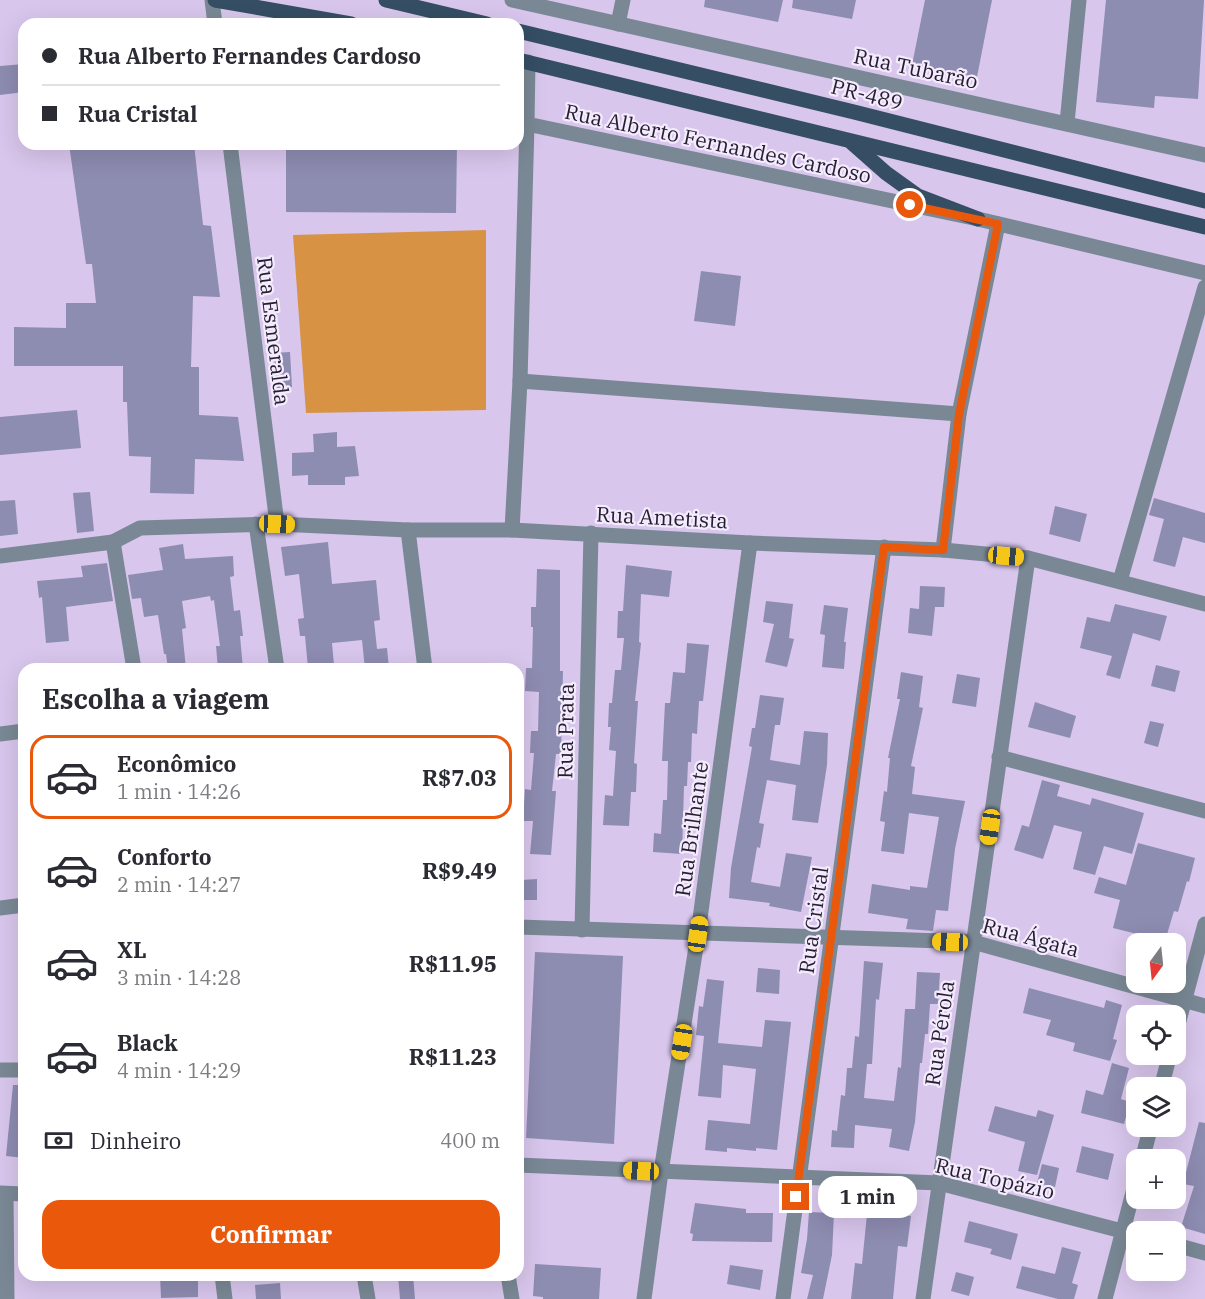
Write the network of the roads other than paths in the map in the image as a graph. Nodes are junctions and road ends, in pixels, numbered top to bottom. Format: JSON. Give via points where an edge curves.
{"nodes":[{"id":1,"x":214,"y":0,"type":"edge"},
{"id":2,"x":386,"y":0,"type":"edge"},
{"id":3,"x":512,"y":0,"type":"edge"},
{"id":4,"x":623,"y":0,"type":"edge"},
{"id":5,"x":1079,"y":0,"type":"edge"},
{"id":6,"x":215,"y":18,"type":"edge"},
{"id":7,"x":317,"y":18,"type":"edge"},
{"id":8,"x":462,"y":18,"type":"edge"},
{"id":9,"x":618,"y":24,"type":"junction"},
{"id":10,"x":524,"y":32,"type":"edge"},
{"id":11,"x":524,"y":61,"type":"edge"},
{"id":12,"x":524,"y":74,"type":"edge"},
{"id":13,"x":1067,"y":123,"type":"junction"},
{"id":14,"x":528,"y":124,"type":"junction"},
{"id":15,"x":850,"y":141,"type":"junction"},
{"id":16,"x":231,"y":150,"type":"edge"},
{"id":17,"x":1205,"y":154,"type":"edge"},
{"id":18,"x":1205,"y":201,"type":"edge"},
{"id":19,"x":978,"y":219,"type":"junction"},
{"id":20,"x":998,"y":224,"type":"junction"},
{"id":21,"x":1205,"y":227,"type":"edge"},
{"id":22,"x":1205,"y":273,"type":"edge"},
{"id":23,"x":1205,"y":287,"type":"edge"},
{"id":24,"x":520,"y":381,"type":"junction"},
{"id":25,"x":959,"y":414,"type":"junction"},
{"id":26,"x":256,"y":524,"type":"junction"},
{"id":27,"x":277,"y":524,"type":"junction"},
{"id":28,"x":408,"y":530,"type":"junction"},
{"id":29,"x":512,"y":530,"type":"junction"},
{"id":30,"x":591,"y":533,"type":"junction"},
{"id":31,"x":113,"y":542,"type":"junction"},
{"id":32,"x":750,"y":543,"type":"junction"},
{"id":33,"x":884,"y":547,"type":"junction"},
{"id":34,"x":943,"y":550,"type":"junction"},
{"id":35,"x":0,"y":556,"type":"edge"},
{"id":36,"x":1028,"y":558,"type":"junction"},
{"id":37,"x":1120,"y":581,"type":"junction"},
{"id":38,"x":1205,"y":604,"type":"edge"},
{"id":39,"x":133,"y":663,"type":"edge"},
{"id":40,"x":276,"y":663,"type":"edge"},
{"id":41,"x":424,"y":663,"type":"edge"},
{"id":42,"x":18,"y":732,"type":"edge"},
{"id":43,"x":0,"y":734,"type":"edge"},
{"id":44,"x":999,"y":757,"type":"junction"},
{"id":45,"x":1205,"y":811,"type":"edge"},
{"id":46,"x":18,"y":906,"type":"edge"},
{"id":47,"x":0,"y":908,"type":"edge"},
{"id":48,"x":1205,"y":924,"type":"edge"},
{"id":49,"x":524,"y":927,"type":"edge"},
{"id":50,"x":582,"y":930,"type":"junction"},
{"id":51,"x":698,"y":934,"type":"junction"},
{"id":52,"x":831,"y":938,"type":"junction"},
{"id":53,"x":973,"y":942,"type":"junction"},
{"id":54,"x":1185,"y":1000,"type":"junction"},
{"id":55,"x":1184,"y":1005,"type":"edge"},
{"id":56,"x":1205,"y":1006,"type":"edge"},
{"id":57,"x":0,"y":1070,"type":"edge"},
{"id":58,"x":18,"y":1070,"type":"edge"},
{"id":59,"x":524,"y":1165,"type":"edge"},
{"id":60,"x":661,"y":1172,"type":"junction"},
{"id":61,"x":799,"y":1176,"type":"junction"},
{"id":62,"x":939,"y":1184,"type":"junction"},
{"id":63,"x":3,"y":1193,"type":"edge"},
{"id":64,"x":18,"y":1194,"type":"edge"},
{"id":65,"x":1126,"y":1233,"type":"edge"},
{"id":66,"x":1126,"y":1244,"type":"edge"},
{"id":67,"x":1186,"y":1248,"type":"edge"},
{"id":68,"x":1205,"y":1253,"type":"edge"},
{"id":69,"x":223,"y":1281,"type":"edge"},
{"id":70,"x":365,"y":1281,"type":"edge"},
{"id":71,"x":509,"y":1281,"type":"edge"},
{"id":72,"x":7,"y":1299,"type":"edge"},
{"id":73,"x":225,"y":1299,"type":"edge"},
{"id":74,"x":368,"y":1299,"type":"edge"},
{"id":75,"x":512,"y":1299,"type":"edge"},
{"id":76,"x":644,"y":1299,"type":"edge"},
{"id":77,"x":783,"y":1299,"type":"edge"},
{"id":78,"x":923,"y":1299,"type":"edge"},
{"id":79,"x":1105,"y":1299,"type":"edge"}],
"edges":[{"from":1,"to":6,"type":"street"},
{"from":1,"to":7,"type":"main road"},
{"from":2,"to":8,"type":"main road"},
{"from":3,"to":9,"type":"street","name":"Rua Tubarão"},
{"from":4,"to":9,"type":"street"},
{"from":5,"to":13,"type":"street"},
{"from":9,"to":13,"type":"street","name":"Rua Tubarão"},
{"from":10,"to":18,"type":"main road","name":"PR-489","number":"PR-489"},
{"from":11,"to":15,"type":"main road"},
{"from":12,"to":14,"type":"street"},
{"from":13,"to":17,"type":"street","name":"Rua Tubarão"},
{"from":14,"to":19,"type":"street","name":"Rua Alberto Fernandes Cardoso"},
{"from":14,"to":24,"type":"street"},
{"from":15,"to":19,"type":"main road","via":[[918,196]]},
{"from":15,"to":21,"type":"main road"},
{"from":16,"to":27,"type":"street","name":"Rua Esmeralda"},
{"from":19,"to":20,"type":"street","name":"Rua Alberto Fernandes Cardoso"},
{"from":20,"to":22,"type":"street","name":"Rua Alberto Fernandes Cardoso"},
{"from":20,"to":25,"type":"street"},
{"from":23,"to":37,"type":"street"},
{"from":24,"to":25,"type":"street"},
{"from":24,"to":29,"type":"street"},
{"from":25,"to":34,"type":"street"},
{"from":26,"to":27,"type":"street","name":"Rua Ametista"},
{"from":26,"to":31,"type":"street","name":"Rua Ametista","via":[[140,528]]},
{"from":26,"to":40,"type":"street"},
{"from":27,"to":28,"type":"street","name":"Rua Ametista"},
{"from":28,"to":29,"type":"street","name":"Rua Ametista"},
{"from":28,"to":41,"type":"street"},
{"from":29,"to":30,"type":"street","name":"Rua Ametista"},
{"from":30,"to":32,"type":"street","name":"Rua Ametista"},
{"from":30,"to":50,"type":"street","name":"Rua Prata"},
{"from":31,"to":35,"type":"street"},
{"from":31,"to":39,"type":"street"},
{"from":32,"to":33,"type":"street","name":"Rua Ametista"},
{"from":32,"to":51,"type":"street","name":"Rua Brilhante"},
{"from":33,"to":34,"type":"street","name":"Rua Ametista"},
{"from":33,"to":52,"type":"street","name":"Rua Cristal"},
{"from":34,"to":36,"type":"street","name":"Rua Ametista"},
{"from":36,"to":37,"type":"street","name":"Rua Ametista"},
{"from":36,"to":44,"type":"street","name":"Rua Pérola"},
{"from":37,"to":38,"type":"street","name":"Rua Ametista"},
{"from":42,"to":43,"type":"street"},
{"from":44,"to":45,"type":"street"},
{"from":44,"to":53,"type":"street","name":"Rua Pérola"},
{"from":46,"to":47,"type":"street"},
{"from":48,"to":54,"type":"street"},
{"from":49,"to":50,"type":"street","name":"Rua Ágata"},
{"from":50,"to":51,"type":"street","name":"Rua Ágata"},
{"from":51,"to":52,"type":"street","name":"Rua Ágata"},
{"from":51,"to":60,"type":"street","name":"Rua Brilhante"},
{"from":52,"to":53,"type":"street","name":"Rua Ágata"},
{"from":52,"to":61,"type":"street","name":"Rua Cristal"},
{"from":53,"to":54,"type":"street","name":"Rua Ágata"},
{"from":53,"to":62,"type":"street","name":"Rua Pérola"},
{"from":54,"to":55,"type":"street"},
{"from":54,"to":56,"type":"street","name":"Rua Ágata"},
{"from":57,"to":58,"type":"street"},
{"from":59,"to":60,"type":"street","name":"Rua Topázio"},
{"from":60,"to":61,"type":"street","name":"Rua Topázio"},
{"from":60,"to":76,"type":"street","name":"Rua Brilhante"},
{"from":61,"to":62,"type":"street","name":"Rua Topázio"},
{"from":61,"to":77,"type":"street","name":"Rua Cristal"},
{"from":62,"to":65,"type":"street","name":"Rua Topázio"},
{"from":62,"to":78,"type":"street","name":"Rua Pérola"},
{"from":63,"to":64,"type":"street"},
{"from":63,"to":72,"type":"street"},
{"from":66,"to":79,"type":"street"},
{"from":67,"to":68,"type":"street"},
{"from":69,"to":73,"type":"street"},
{"from":70,"to":74,"type":"street"},
{"from":71,"to":75,"type":"street"}]}
